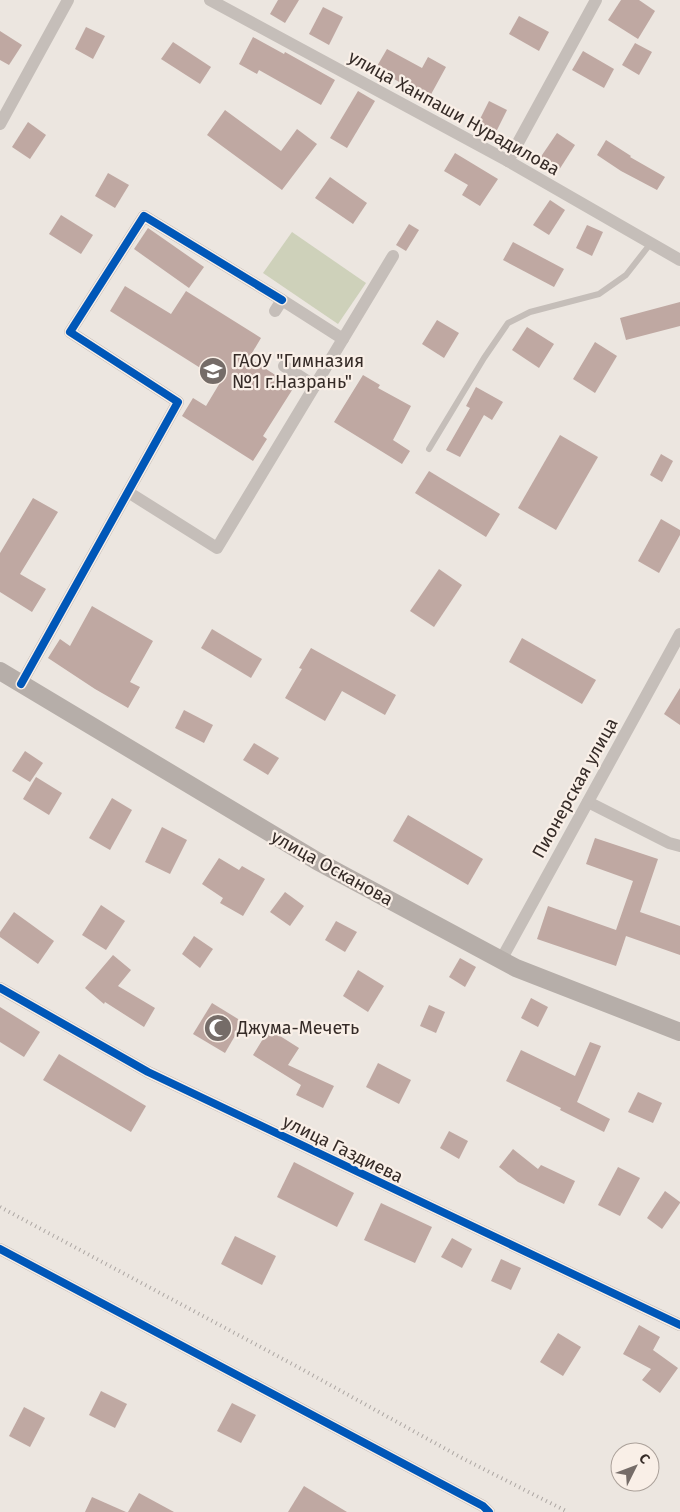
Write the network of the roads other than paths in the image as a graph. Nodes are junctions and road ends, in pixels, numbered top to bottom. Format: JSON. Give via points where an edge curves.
{"nodes":[{"id":1,"x":68,"y":0,"type":"edge"},
{"id":2,"x":210,"y":0,"type":"edge"},
{"id":3,"x":596,"y":0,"type":"edge"},
{"id":4,"x":0,"y":124,"type":"edge"},
{"id":5,"x":508,"y":161,"type":"junction"},
{"id":6,"x":650,"y":243,"type":"junction"},
{"id":7,"x":393,"y":256,"type":"dead end"},
{"id":8,"x":680,"y":260,"type":"edge"},
{"id":9,"x":343,"y":339,"type":"junction"},
{"id":10,"x":284,"y":366,"type":"dead end"},
{"id":11,"x":315,"y":386,"type":"junction"},
{"id":12,"x":429,"y":449,"type":"dead end"},
{"id":13,"x":128,"y":492,"type":"junction"},
{"id":14,"x":680,"y":634,"type":"edge"},
{"id":15,"x":0,"y":671,"type":"edge"},
{"id":16,"x":21,"y":684,"type":"junction"},
{"id":17,"x":588,"y":802,"type":"junction"},
{"id":18,"x":680,"y":846,"type":"edge"},
{"id":19,"x":501,"y":960,"type":"junction"},
{"id":20,"x":0,"y":988,"type":"edge"},
{"id":21,"x":680,"y":1032,"type":"edge"},
{"id":22,"x":0,"y":1249,"type":"edge"},
{"id":23,"x":680,"y":1325,"type":"edge"},
{"id":24,"x":489,"y":1512,"type":"edge"}],
"edges":[{"from":1,"to":4,"type":"street"},
{"from":2,"to":5,"type":"street","name":"улица Ханпаши Нурадилова"},
{"from":3,"to":5,"type":"street"},
{"from":5,"to":6,"type":"street","name":"улица Ханпаши Нурадилова"},
{"from":6,"to":8,"type":"street","name":"улица Ханпаши Нурадилова"},
{"from":6,"to":12,"type":"lane","via":[[626,275],[600,294],[530,312],[508,323]]},
{"from":7,"to":9,"type":"street"},
{"from":9,"to":11,"type":"street"},
{"from":9,"to":13,"type":"street","via":[[279,306],[144,216],[70,332],[178,402]]},
{"from":10,"to":11,"type":"street"},
{"from":11,"to":13,"type":"street","via":[[217,548]]},
{"from":13,"to":16,"type":"street"},
{"from":14,"to":17,"type":"street","name":"Пионерская улица"},
{"from":15,"to":16,"type":"main road","name":"улица Осканова"},
{"from":16,"to":19,"type":"main road","name":"улица Осканова","via":[[317,862]]},
{"from":17,"to":18,"type":"street"},
{"from":17,"to":19,"type":"street","name":"Пионерская улица"},
{"from":19,"to":21,"type":"main road","name":"улица Осканова"},
{"from":20,"to":23,"type":"street","name":"улица Газдиева","via":[[148,1072]]},
{"from":22,"to":24,"type":"street"}]}
